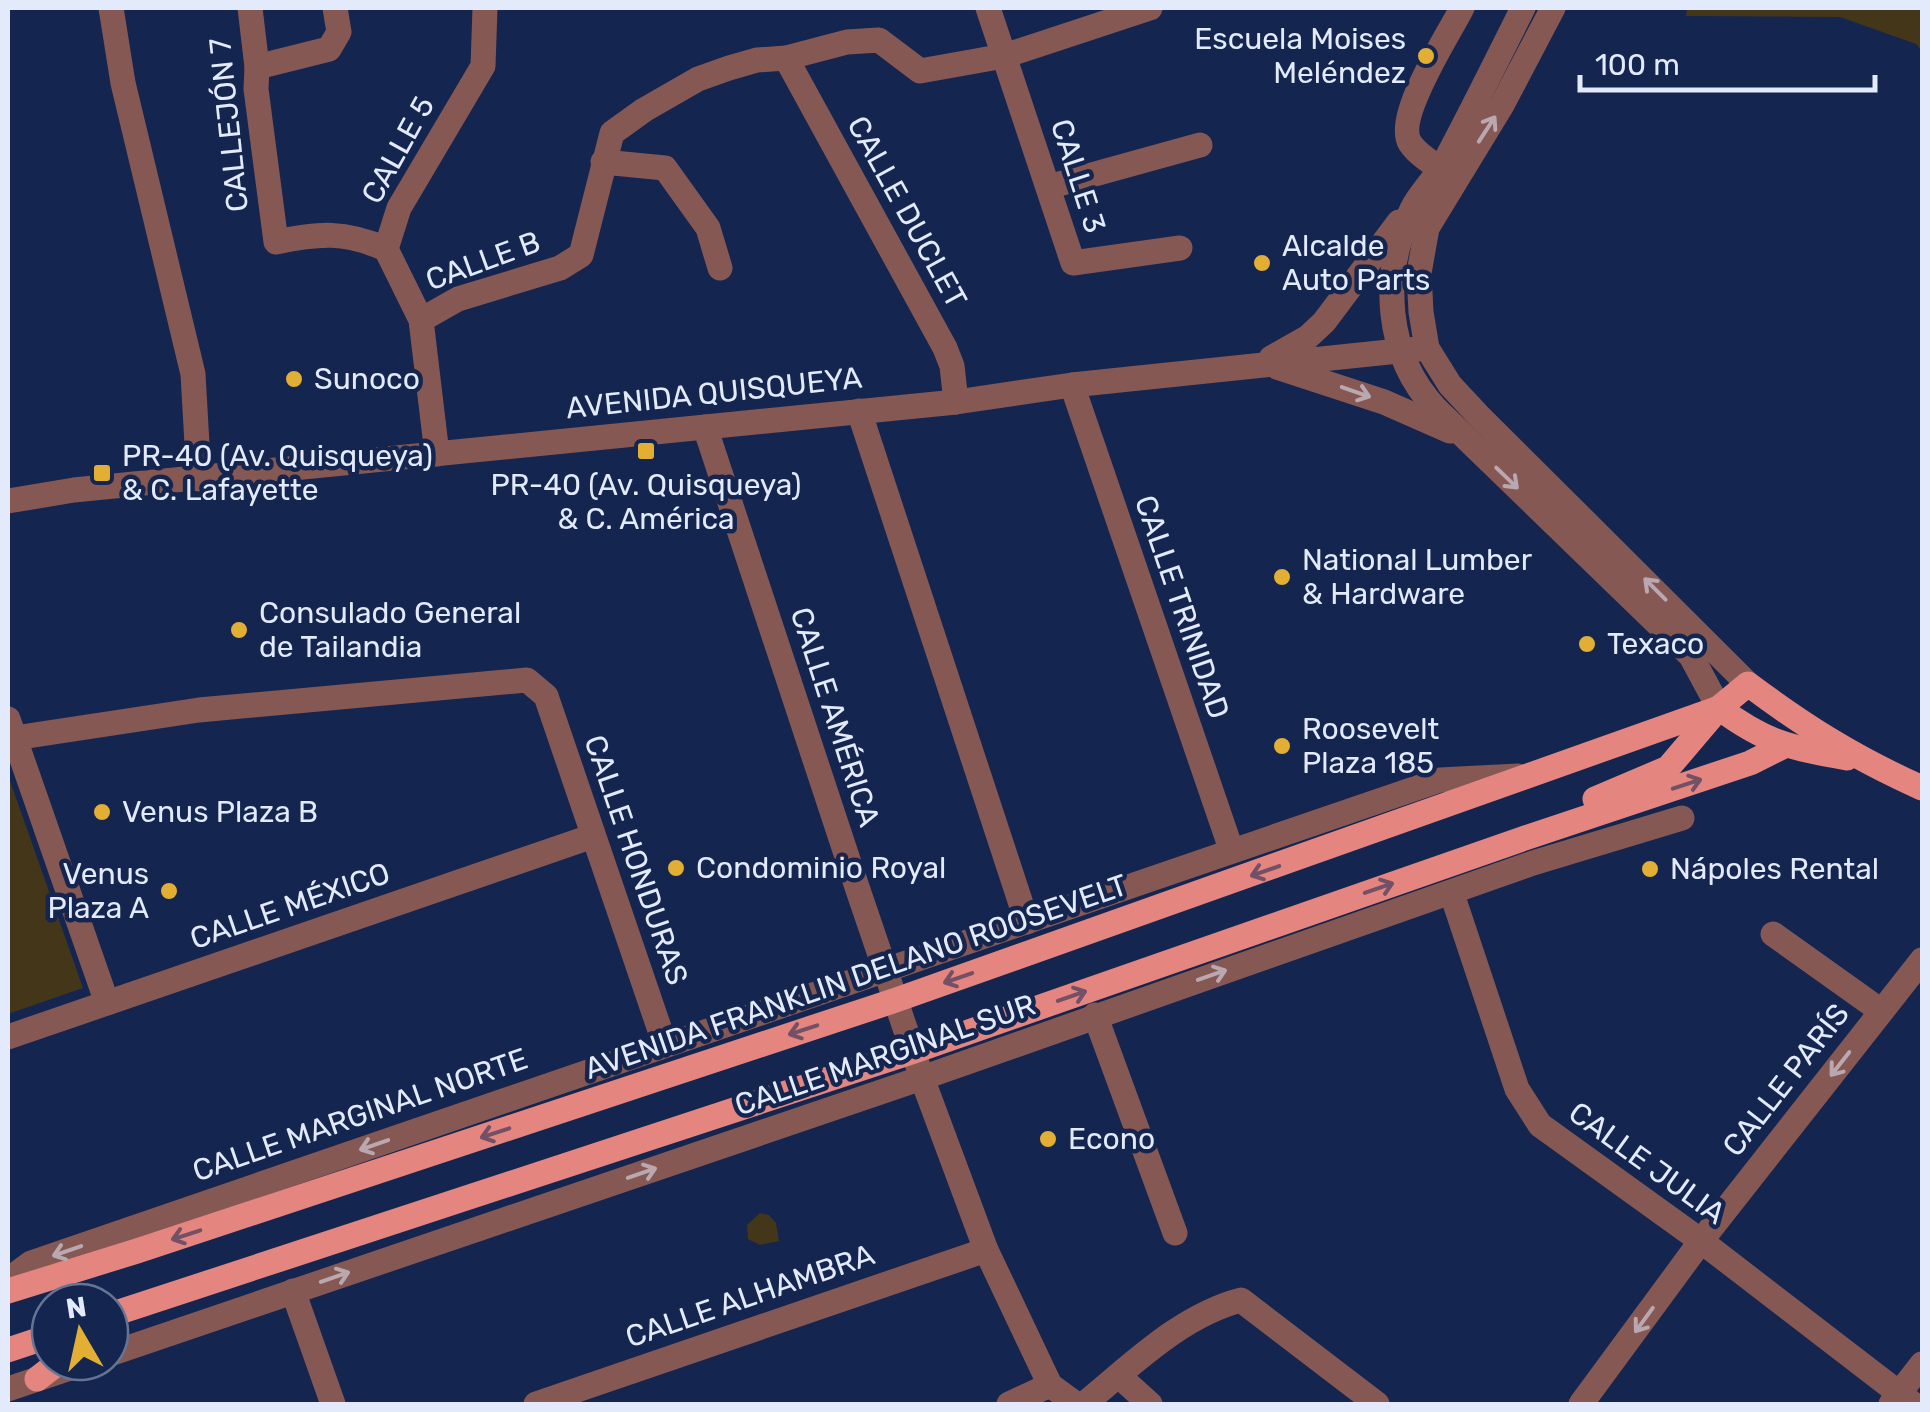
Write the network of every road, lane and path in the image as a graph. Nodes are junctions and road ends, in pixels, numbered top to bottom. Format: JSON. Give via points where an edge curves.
{"nodes":[{"id":1,"x":111,"y":8,"type":"edge"},
{"id":2,"x":250,"y":8,"type":"edge"},
{"id":3,"x":335,"y":8,"type":"edge"},
{"id":4,"x":485,"y":8,"type":"edge"},
{"id":5,"x":988,"y":8,"type":"edge"},
{"id":6,"x":1150,"y":8,"type":"edge"},
{"id":7,"x":1462,"y":8,"type":"edge"},
{"id":8,"x":1524,"y":8,"type":"edge"},
{"id":9,"x":1553,"y":8,"type":"edge"},
{"id":10,"x":1004,"y":56,"type":"junction"},
{"id":11,"x":786,"y":58,"type":"junction"},
{"id":12,"x":257,"y":67,"type":"junction"},
{"id":13,"x":1200,"y":145,"type":"dead end"},
{"id":14,"x":602,"y":162,"type":"junction"},
{"id":15,"x":1448,"y":173,"type":"junction"},
{"id":16,"x":1048,"y":187,"type":"junction"},
{"id":17,"x":1413,"y":205,"type":"junction"},
{"id":18,"x":386,"y":248,"type":"junction"},
{"id":19,"x":1180,"y":248,"type":"dead end"},
{"id":20,"x":720,"y":268,"type":"dead end"},
{"id":21,"x":421,"y":320,"type":"junction"},
{"id":22,"x":1427,"y":348,"type":"junction"},
{"id":23,"x":1400,"y":352,"type":"junction"},
{"id":24,"x":1262,"y":363,"type":"junction"},
{"id":25,"x":1072,"y":385,"type":"junction"},
{"id":26,"x":956,"y":402,"type":"junction"},
{"id":27,"x":859,"y":411,"type":"junction"},
{"id":28,"x":705,"y":428,"type":"junction"},
{"id":29,"x":1465,"y":437,"type":"junction"},
{"id":30,"x":436,"y":454,"type":"junction"},
{"id":31,"x":199,"y":479,"type":"junction"},
{"id":32,"x":8,"y":501,"type":"edge"},
{"id":33,"x":1748,"y":684,"type":"junction"},
{"id":34,"x":1720,"y":708,"type":"junction"},
{"id":35,"x":9,"y":732,"type":"edge"},
{"id":36,"x":1784,"y":746,"type":"junction"},
{"id":37,"x":1860,"y":760,"type":"junction"},
{"id":38,"x":1538,"y":774,"type":"junction"},
{"id":39,"x":1922,"y":788,"type":"edge"},
{"id":40,"x":1682,"y":818,"type":"dead end"},
{"id":41,"x":593,"y":836,"type":"junction"},
{"id":42,"x":1525,"y":838,"type":"junction"},
{"id":43,"x":1231,"y":850,"type":"junction"},
{"id":44,"x":1533,"y":863,"type":"junction"},
{"id":45,"x":1452,"y":894,"type":"junction"},
{"id":46,"x":1027,"y":922,"type":"junction"},
{"id":47,"x":1773,"y":934,"type":"dead end"},
{"id":48,"x":1922,"y":960,"type":"edge"},
{"id":49,"x":885,"y":970,"type":"junction"},
{"id":50,"x":896,"y":1000,"type":"junction"},
{"id":51,"x":107,"y":1004,"type":"junction"},
{"id":52,"x":1881,"y":1011,"type":"junction"},
{"id":53,"x":1095,"y":1015,"type":"junction"},
{"id":54,"x":8,"y":1037,"type":"edge"},
{"id":55,"x":665,"y":1045,"type":"junction"},
{"id":56,"x":914,"y":1051,"type":"junction"},
{"id":57,"x":922,"y":1078,"type":"junction"},
{"id":58,"x":1174,"y":1233,"type":"dead end"},
{"id":59,"x":1701,"y":1241,"type":"junction"},
{"id":60,"x":986,"y":1250,"type":"junction"},
{"id":61,"x":8,"y":1280,"type":"edge"},
{"id":62,"x":8,"y":1291,"type":"edge"},
{"id":63,"x":176,"y":1292,"type":"junction"},
{"id":64,"x":293,"y":1292,"type":"junction"},
{"id":65,"x":130,"y":1307,"type":"edge"},
{"id":66,"x":130,"y":1322,"type":"edge"},
{"id":67,"x":130,"y":1347,"type":"edge"},
{"id":68,"x":1922,"y":1364,"type":"edge"},
{"id":69,"x":1118,"y":1376,"type":"junction"},
{"id":70,"x":1050,"y":1385,"type":"junction"},
{"id":71,"x":574,"y":1398,"type":"edge"},
{"id":72,"x":1901,"y":1401,"type":"edge"},
{"id":73,"x":333,"y":1404,"type":"edge"},
{"id":74,"x":536,"y":1404,"type":"edge"},
{"id":75,"x":1009,"y":1404,"type":"edge"},
{"id":76,"x":1076,"y":1404,"type":"edge"},
{"id":77,"x":1084,"y":1404,"type":"edge"},
{"id":78,"x":1150,"y":1404,"type":"edge"},
{"id":79,"x":1377,"y":1404,"type":"edge"},
{"id":80,"x":1581,"y":1404,"type":"edge"}],
"edges":[{"from":1,"to":31,"type":"street","via":[[194,374]]},
{"from":2,"to":12,"type":"street","name":"CALLEJÓN 7"},
{"from":3,"to":12,"type":"street","via":[[339,32],[328,49]]},
{"from":4,"to":18,"type":"street","name":"CALLE 5","via":[[482,66],[399,208]]},
{"from":5,"to":10,"type":"street","name":"CALLE 3"},
{"from":6,"to":10,"type":"street","name":"CALLE B"},
{"from":7,"to":15,"type":"street","via":[[1406,123],[1408,140]]},
{"from":8,"to":15,"type":"street"},
{"from":15,"to":9,"type":"street","one_way":true,"via":[[1502,105]]},
{"from":10,"to":11,"type":"street","name":"CALLE B","via":[[920,71],[879,40]]},
{"from":10,"to":16,"type":"street","name":"CALLE 3"},
{"from":11,"to":14,"type":"street","name":"CALLE B","via":[[698,79],[612,133]]},
{"from":11,"to":26,"type":"street","name":"CALLE DUCLET","via":[[945,348]]},
{"from":12,"to":18,"type":"street","name":"CALLEJÓN 7","via":[[276,242],[322,233]]},
{"from":13,"to":16,"type":"street"},
{"from":14,"to":20,"type":"street","via":[[665,168],[708,228]]},
{"from":14,"to":21,"type":"street","name":"CALLE B","via":[[581,254],[560,268],[458,299]]},
{"from":15,"to":17,"type":"street"},
{"from":15,"to":22,"type":"street","via":[[1419,273]]},
{"from":16,"to":19,"type":"street","name":"CALLE 3","via":[[1072,263]]},
{"from":17,"to":23,"type":"street","via":[[1392,268]]},
{"from":17,"to":24,"type":"street","via":[[1324,322]]},
{"from":18,"to":21,"type":"street","name":"CALLE 5"},
{"from":21,"to":30,"type":"street","name":"CALLE 5"},
{"from":22,"to":23,"type":"street","name":"AVENIDA QUISQUEYA"},
{"from":33,"to":22,"type":"street","one_way":true,"via":[[1478,416]]},
{"from":23,"to":24,"type":"street","name":"AVENIDA QUISQUEYA"},
{"from":23,"to":29,"type":"street","via":[[1417,388]]},
{"from":24,"to":25,"type":"street","name":"AVENIDA QUISQUEYA"},
{"from":24,"to":29,"type":"street","one_way":true,"via":[[1347,388]]},
{"from":25,"to":26,"type":"street","name":"AVENIDA QUISQUEYA"},
{"from":25,"to":43,"type":"street","name":"CALLE TRINIDAD"},
{"from":26,"to":27,"type":"street","name":"AVENIDA QUISQUEYA"},
{"from":27,"to":28,"type":"street","name":"AVENIDA QUISQUEYA"},
{"from":27,"to":46,"type":"street"},
{"from":28,"to":30,"type":"street","name":"AVENIDA QUISQUEYA"},
{"from":28,"to":49,"type":"street","name":"CALLE AMÉRICA"},
{"from":29,"to":34,"type":"street","one_way":true,"via":[[1691,656]]},
{"from":30,"to":31,"type":"street","name":"AVENIDA QUISQUEYA"},
{"from":31,"to":32,"type":"street","name":"AVENIDA QUISQUEYA"},
{"from":33,"to":34,"type":"main road"},
{"from":33,"to":37,"type":"main road"},
{"from":34,"to":36,"type":"main road"},
{"from":34,"to":38,"type":"main road","name":"AVENIDA FRANKLIN DELANO ROOSEVELT"},
{"from":34,"to":42,"type":"main road","via":[[1668,768],[1579,805]]},
{"from":35,"to":41,"type":"street","name":"CALLE HONDURAS","via":[[527,680],[546,696]]},
{"from":35,"to":51,"type":"street"},
{"from":36,"to":37,"type":"main road"},
{"from":42,"to":36,"type":"main road","one_way":true},
{"from":37,"to":39,"type":"main road"},
{"from":38,"to":43,"type":"street","name":"CALLE MARGINAL NORTE","via":[[1440,780]]},
{"from":38,"to":50,"type":"main road","name":"AVENIDA FRANKLIN DELANO ROOSEVELT","one_way":true},
{"from":40,"to":44,"type":"street","name":"CALLE MARGINAL SUR"},
{"from":41,"to":51,"type":"street","name":"CALLE MÉXICO"},
{"from":41,"to":55,"type":"street","name":"CALLE HONDURAS"},
{"from":42,"to":44,"type":"street"},
{"from":56,"to":42,"type":"main road","one_way":true},
{"from":43,"to":46,"type":"street","name":"CALLE MARGINAL NORTE"},
{"from":44,"to":45,"type":"street","name":"CALLE MARGINAL SUR"},
{"from":53,"to":45,"type":"street","name":"CALLE MARGINAL SUR","one_way":true},
{"from":45,"to":59,"type":"street","name":"CALLE JULIA","via":[[1518,1089],[1540,1125]]},
{"from":46,"to":49,"type":"street","name":"CALLE MARGINAL NORTE"},
{"from":47,"to":52,"type":"street"},
{"from":48,"to":52,"type":"street","name":"CALLE PARÍS"},
{"from":49,"to":50,"type":"street","name":"CALLE AMÉRICA"},
{"from":49,"to":55,"type":"street","name":"CALLE MARGINAL NORTE"},
{"from":50,"to":56,"type":"street","name":"CALLE AMÉRICA"},
{"from":50,"to":62,"type":"main road","name":"AVENIDA FRANKLIN DELANO ROOSEVELT","one_way":true},
{"from":51,"to":54,"type":"street","name":"CALLE MÉXICO"},
{"from":52,"to":59,"type":"street","name":"CALLE PARÍS","one_way":true},
{"from":53,"to":57,"type":"street","name":"CALLE MARGINAL SUR"},
{"from":53,"to":58,"type":"street"},
{"from":55,"to":61,"type":"street","name":"CALLE MARGINAL NORTE","one_way":true,"via":[[31,1263]]},
{"from":56,"to":57,"type":"street","name":"CALLE AMÉRICA"},
{"from":56,"to":63,"type":"main road"},
{"from":57,"to":60,"type":"street","name":"CALLE AMÉRICA"},
{"from":64,"to":57,"type":"street","name":"CALLE MARGINAL SUR","one_way":true},
{"from":59,"to":72,"type":"street","name":"CALLE JULIA"},
{"from":59,"to":80,"type":"street","name":"CALLE PARÍS","one_way":true},
{"from":60,"to":70,"type":"street","name":"CALLE AMÉRICA"},
{"from":60,"to":71,"type":"street","name":"CALLE ALHAMBRA"},
{"from":63,"to":65,"type":"main road"},
{"from":63,"to":66,"type":"main road"},
{"from":64,"to":67,"type":"street","name":"CALLE MARGINAL SUR"},
{"from":64,"to":73,"type":"street"},
{"from":68,"to":72,"type":"street"},
{"from":69,"to":77,"type":"street"},
{"from":69,"to":78,"type":"street"},
{"from":69,"to":79,"type":"street","via":[[1170,1334],[1240,1300]]},
{"from":70,"to":75,"type":"street"},
{"from":70,"to":76,"type":"street","name":"CALLE AMÉRICA"},
{"from":71,"to":74,"type":"street","name":"CALLE ALHAMBRA"}]}
